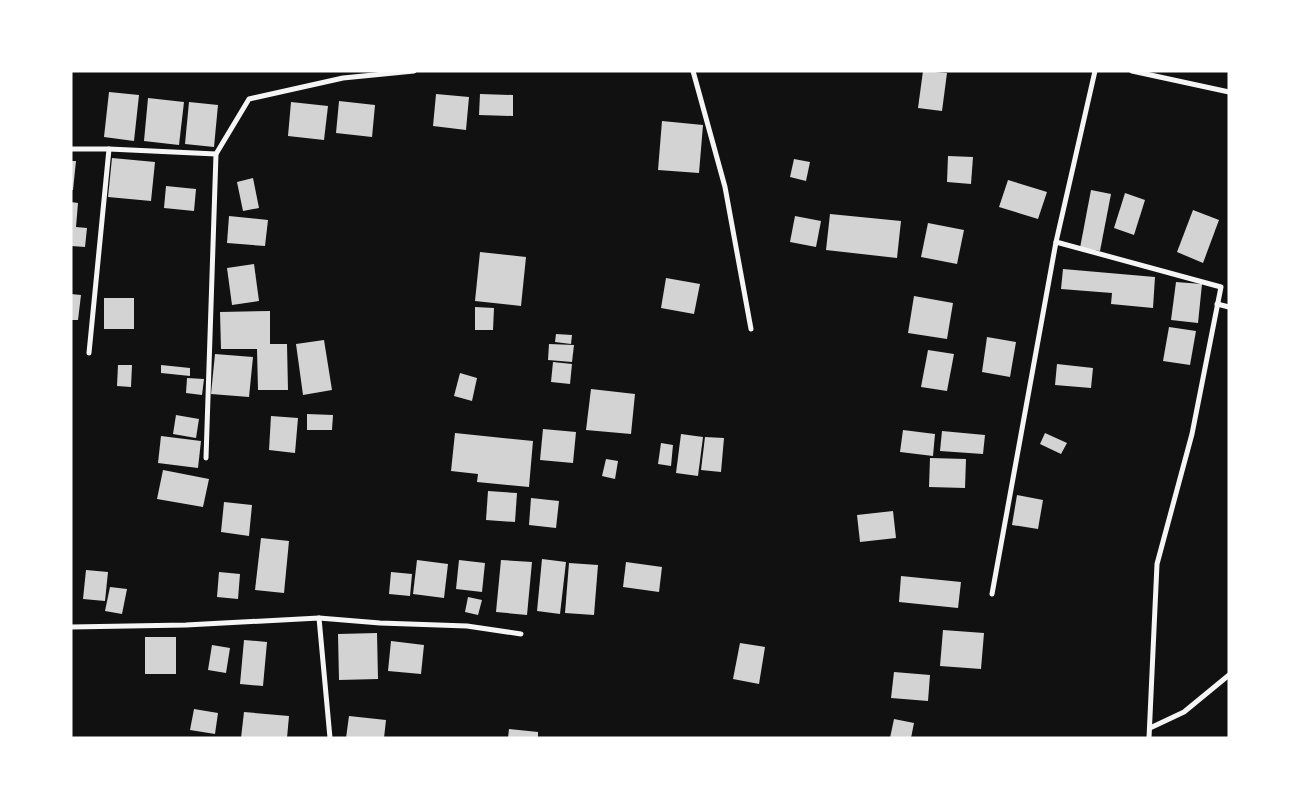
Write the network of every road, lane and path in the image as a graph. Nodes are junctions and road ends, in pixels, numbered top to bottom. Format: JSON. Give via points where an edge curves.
{"nodes":[{"id":1,"x":414,"y":71,"type":"edge"},
{"id":2,"x":693,"y":71,"type":"edge"},
{"id":3,"x":1095,"y":71,"type":"edge"},
{"id":4,"x":1132,"y":71,"type":"edge"},
{"id":5,"x":1229,"y":92,"type":"edge"},
{"id":6,"x":71,"y":149,"type":"edge"},
{"id":7,"x":109,"y":149,"type":"junction"},
{"id":8,"x":216,"y":154,"type":"junction"},
{"id":9,"x":1056,"y":242,"type":"junction"},
{"id":10,"x":1217,"y":304,"type":"junction"},
{"id":11,"x":1229,"y":307,"type":"edge"},
{"id":12,"x":751,"y":329,"type":"dead end"},
{"id":13,"x":89,"y":353,"type":"dead end"},
{"id":14,"x":206,"y":458,"type":"dead end"},
{"id":15,"x":992,"y":594,"type":"dead end"},
{"id":16,"x":319,"y":618,"type":"junction"},
{"id":17,"x":71,"y":627,"type":"edge"},
{"id":18,"x":521,"y":634,"type":"dead end"},
{"id":19,"x":1229,"y":675,"type":"edge"},
{"id":20,"x":1150,"y":728,"type":"junction"},
{"id":21,"x":330,"y":738,"type":"edge"},
{"id":22,"x":1149,"y":738,"type":"edge"}],
"edges":[{"from":1,"to":8,"type":"street","via":[[343,78],[249,99]]},
{"from":2,"to":12,"type":"street","via":[[725,187]]},
{"from":3,"to":9,"type":"street"},
{"from":4,"to":5,"type":"street"},
{"from":6,"to":7,"type":"street"},
{"from":7,"to":8,"type":"street"},
{"from":7,"to":13,"type":"street"},
{"from":8,"to":14,"type":"street"},
{"from":9,"to":10,"type":"street","via":[[1220,287]]},
{"from":9,"to":15,"type":"street"},
{"from":10,"to":11,"type":"street"},
{"from":10,"to":20,"type":"street","via":[[1192,434],[1157,564]]},
{"from":16,"to":17,"type":"street"},
{"from":16,"to":18,"type":"street","via":[[467,626]]},
{"from":16,"to":21,"type":"street"},
{"from":19,"to":20,"type":"street","via":[[1184,712]]},
{"from":20,"to":22,"type":"street"}]}
